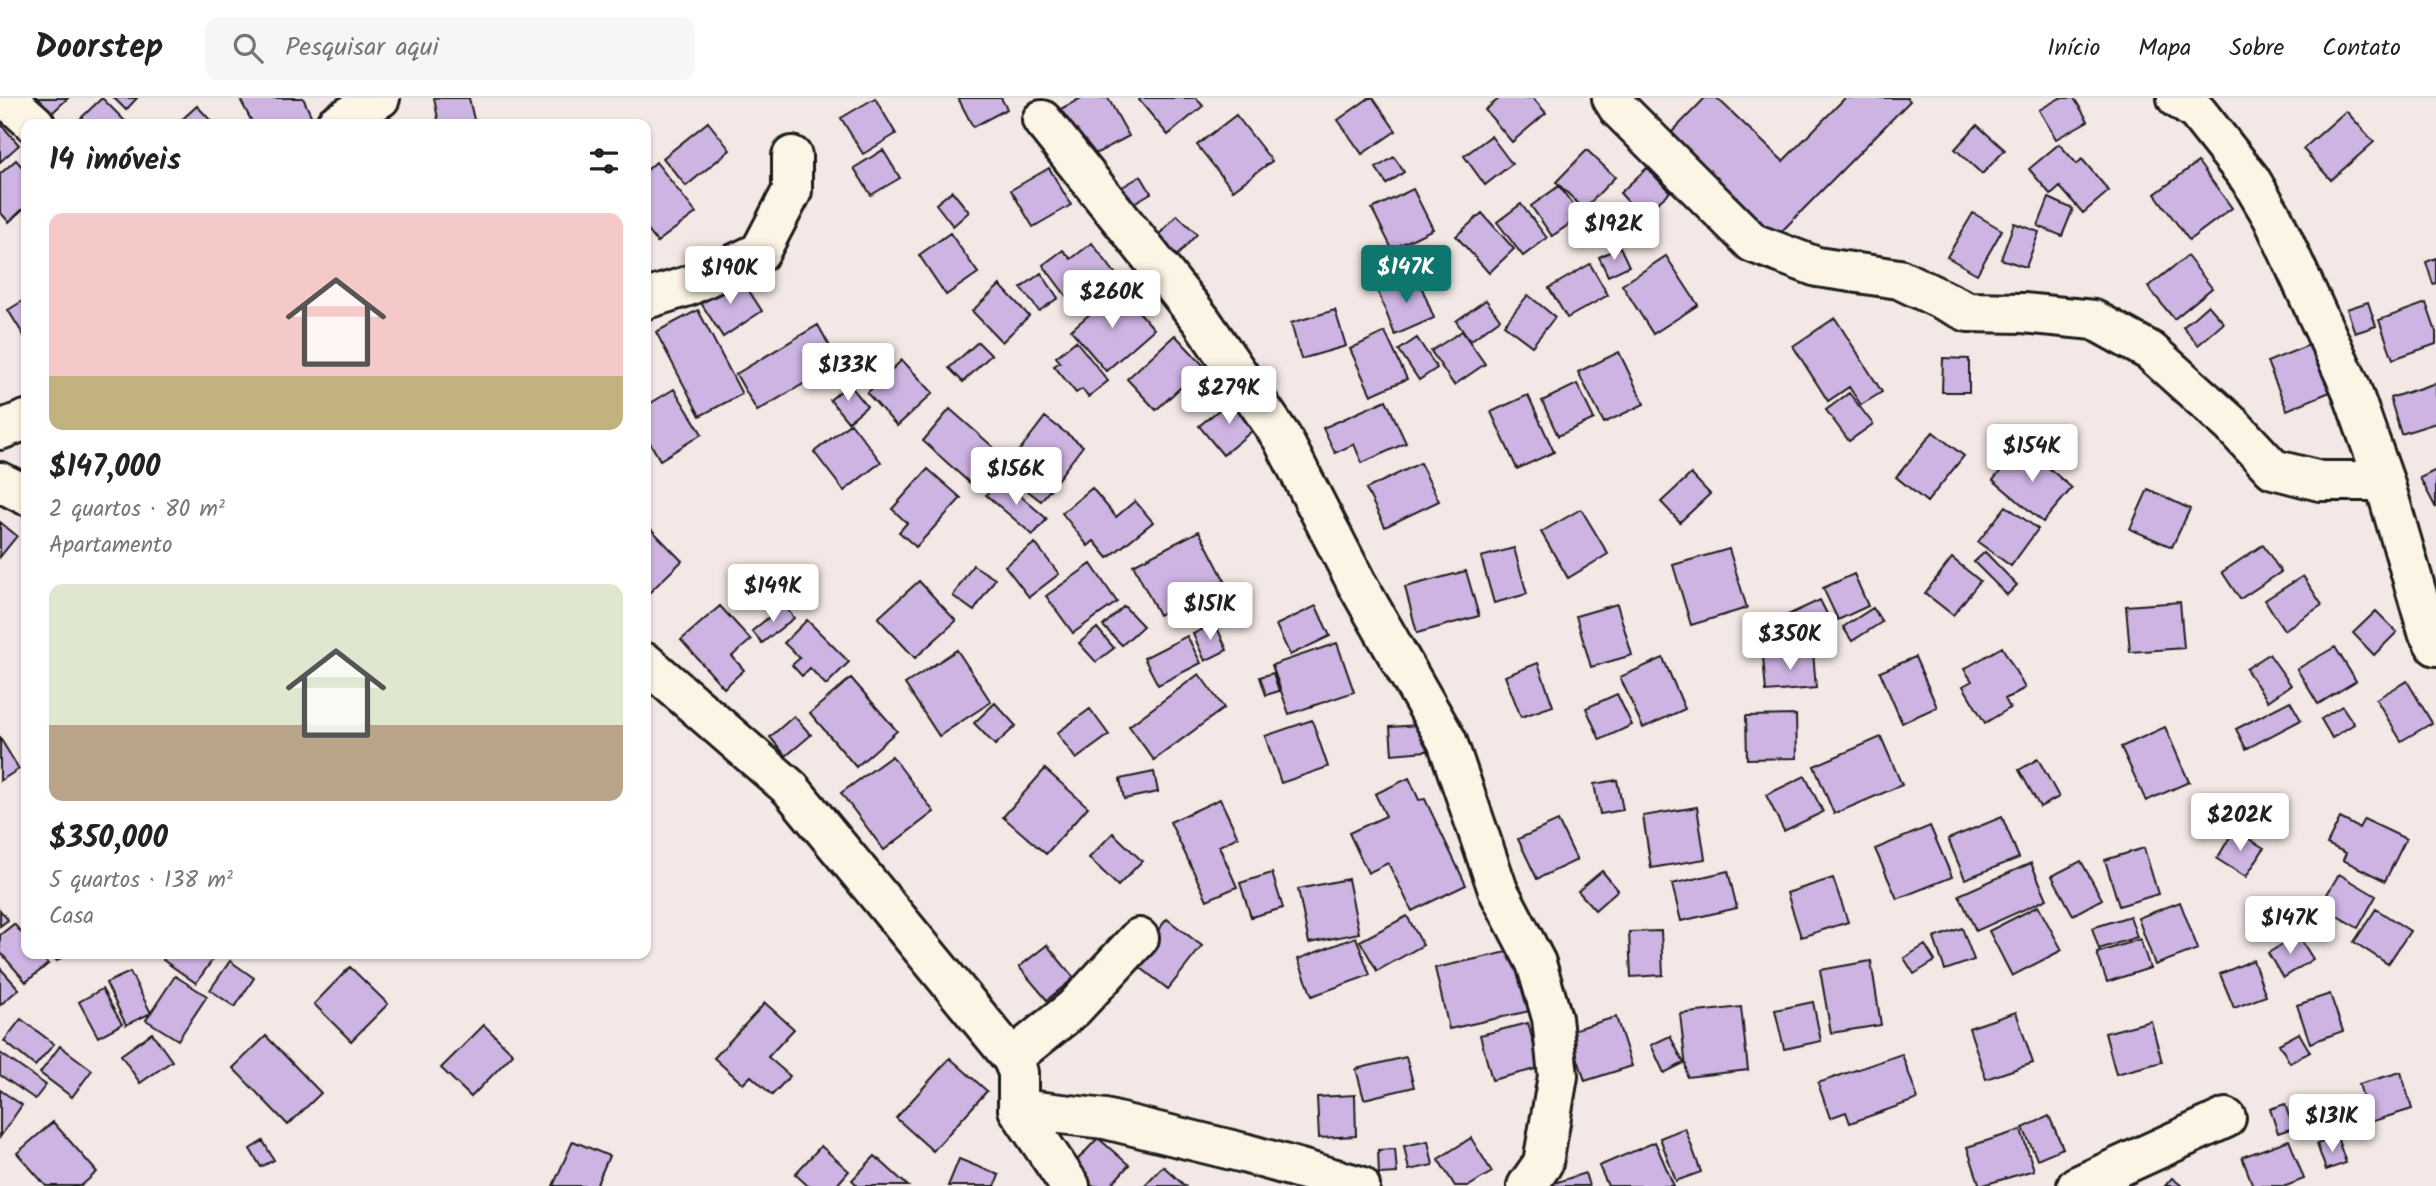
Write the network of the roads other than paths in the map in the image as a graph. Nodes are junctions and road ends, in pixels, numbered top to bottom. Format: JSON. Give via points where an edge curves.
{"nodes":[{"id":1,"x":6,"y":98,"type":"edge"},
{"id":2,"x":380,"y":98,"type":"edge"},
{"id":3,"x":1612,"y":98,"type":"edge"},
{"id":4,"x":2197,"y":103,"type":"edge"},
{"id":5,"x":29,"y":119,"type":"edge"},
{"id":6,"x":344,"y":119,"type":"edge"},
{"id":7,"x":1042,"y":120,"type":"dead end"},
{"id":8,"x":792,"y":156,"type":"dead end"},
{"id":9,"x":651,"y":297,"type":"edge"},
{"id":10,"x":21,"y":422,"type":"edge"},
{"id":11,"x":0,"y":430,"type":"edge"},
{"id":12,"x":2384,"y":481,"type":"junction"},
{"id":13,"x":0,"y":482,"type":"edge"},
{"id":14,"x":21,"y":492,"type":"edge"},
{"id":15,"x":2436,"y":646,"type":"edge"},
{"id":16,"x":651,"y":667,"type":"edge"},
{"id":17,"x":1139,"y":938,"type":"dead end"},
{"id":18,"x":1012,"y":1058,"type":"junction"},
{"id":19,"x":1018,"y":1109,"type":"junction"},
{"id":20,"x":2226,"y":1118,"type":"dead end"},
{"id":21,"x":1070,"y":1186,"type":"edge"},
{"id":22,"x":1360,"y":1186,"type":"edge"},
{"id":23,"x":1527,"y":1186,"type":"edge"},
{"id":24,"x":2077,"y":1186,"type":"edge"}],
"edges":[{"from":1,"to":5,"type":"street"},
{"from":2,"to":6,"type":"street"},
{"from":3,"to":12,"type":"street","via":[[1753,243],[1817,267],[1899,279],[1968,312],[2094,320],[2150,351],[2273,469],[2320,481]]},
{"from":4,"to":12,"type":"street","via":[[2273,218],[2350,386]]},
{"from":7,"to":23,"type":"street","via":[[1201,320],[1282,438],[1357,584],[1447,741],[1498,890],[1536,963],[1552,1018],[1558,1076],[1543,1163]]},
{"from":8,"to":9,"type":"street","via":[[792,191],[760,252],[688,286]]},
{"from":10,"to":11,"type":"street"},
{"from":12,"to":15,"type":"street"},
{"from":13,"to":14,"type":"street"},
{"from":16,"to":18,"type":"street","via":[[790,788]]},
{"from":17,"to":18,"type":"street","via":[[1074,1008]]},
{"from":18,"to":19,"type":"street","via":[[1018,1072]]},
{"from":19,"to":21,"type":"street"},
{"from":19,"to":22,"type":"street","via":[[1105,1119]]},
{"from":20,"to":24,"type":"street"}]}
